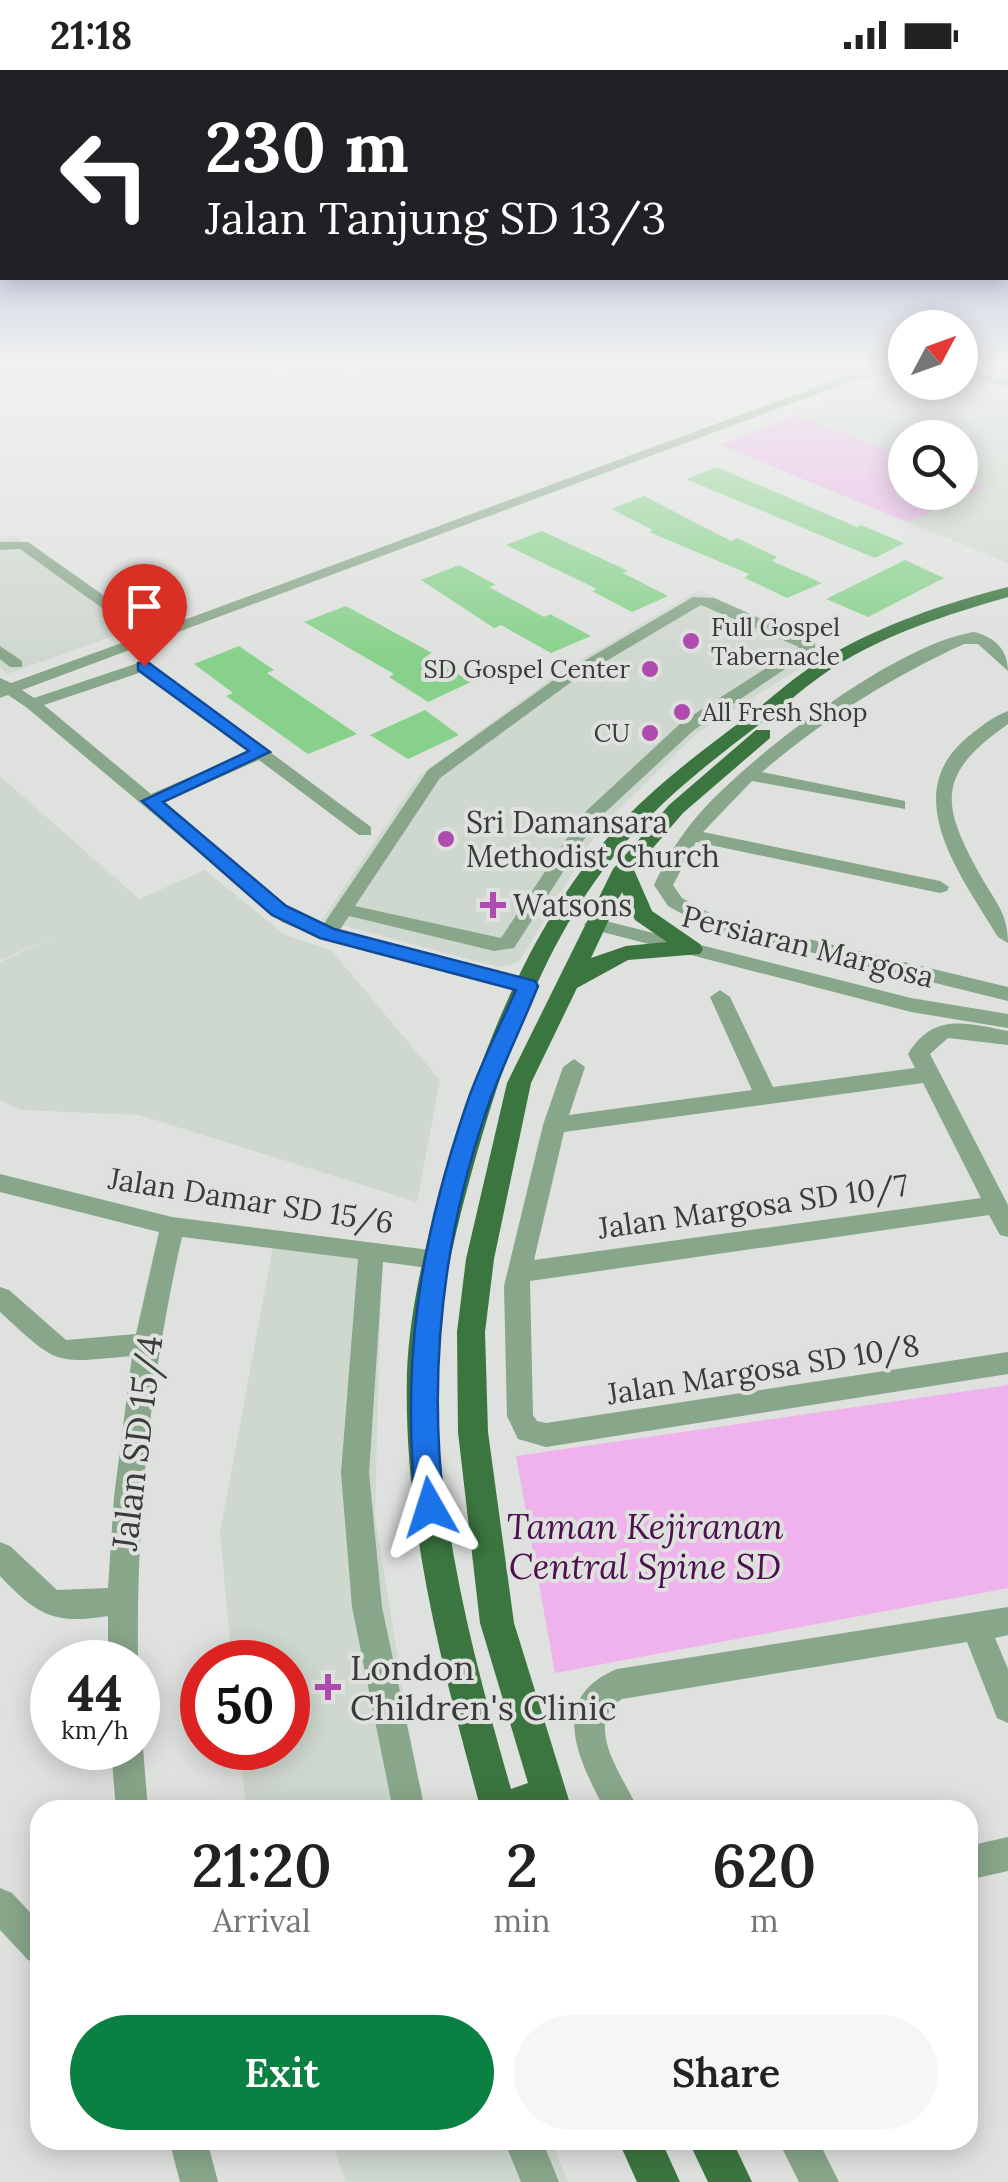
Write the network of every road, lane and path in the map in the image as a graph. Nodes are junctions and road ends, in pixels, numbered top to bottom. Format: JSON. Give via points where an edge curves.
{"nodes":[{"id":1,"x":621,"y":463,"type":"edge"},
{"id":2,"x":0,"y":546,"type":"edge"},
{"id":3,"x":1008,"y":592,"type":"edge"},
{"id":4,"x":1008,"y":606,"type":"edge"},
{"id":5,"x":151,"y":636,"type":"junction"},
{"id":6,"x":810,"y":646,"type":"junction"},
{"id":7,"x":0,"y":651,"type":"edge"},
{"id":8,"x":836,"y":658,"type":"junction"},
{"id":9,"x":16,"y":664,"type":"dead end"},
{"id":10,"x":1008,"y":666,"type":"edge"},
{"id":11,"x":3,"y":688,"type":"edge"},
{"id":12,"x":32,"y":704,"type":"junction"},
{"id":13,"x":1008,"y":716,"type":"edge"},
{"id":14,"x":262,"y":752,"type":"junction"},
{"id":15,"x":749,"y":775,"type":"junction"},
{"id":16,"x":151,"y":801,"type":"junction"},
{"id":17,"x":899,"y":805,"type":"dead end"},
{"id":18,"x":364,"y":831,"type":"dead end"},
{"id":19,"x":691,"y":835,"type":"junction"},
{"id":20,"x":599,"y":862,"type":"junction"},
{"id":21,"x":624,"y":868,"type":"junction"},
{"id":22,"x":940,"y":886,"type":"dead end"},
{"id":23,"x":343,"y":909,"type":"junction"},
{"id":24,"x":594,"y":924,"type":"junction"},
{"id":25,"x":327,"y":934,"type":"junction"},
{"id":26,"x":1008,"y":937,"type":"edge"},
{"id":27,"x":692,"y":949,"type":"junction"},
{"id":28,"x":532,"y":980,"type":"junction"},
{"id":29,"x":564,"y":986,"type":"junction"},
{"id":30,"x":1008,"y":994,"type":"edge"},
{"id":31,"x":720,"y":997,"type":"dead end"},
{"id":32,"x":1008,"y":1021,"type":"edge"},
{"id":33,"x":1008,"y":1038,"type":"edge"},
{"id":34,"x":924,"y":1064,"type":"junction"},
{"id":35,"x":574,"y":1068,"type":"dead end"},
{"id":36,"x":766,"y":1096,"type":"junction"},
{"id":37,"x":554,"y":1125,"type":"junction"},
{"id":38,"x":0,"y":1183,"type":"edge"},
{"id":39,"x":996,"y":1205,"type":"junction"},
{"id":40,"x":172,"y":1226,"type":"junction"},
{"id":41,"x":1008,"y":1228,"type":"edge"},
{"id":42,"x":371,"y":1252,"type":"junction"},
{"id":43,"x":436,"y":1259,"type":"junction"},
{"id":44,"x":520,"y":1272,"type":"junction"},
{"id":45,"x":0,"y":1297,"type":"edge"},
{"id":46,"x":147,"y":1344,"type":"junction"},
{"id":47,"x":1008,"y":1363,"type":"edge"},
{"id":48,"x":0,"y":1556,"type":"edge"},
{"id":49,"x":121,"y":1600,"type":"junction"},
{"id":50,"x":1008,"y":1621,"type":"edge"},
{"id":51,"x":976,"y":1628,"type":"junction"},
{"id":52,"x":122,"y":1640,"type":"edge"},
{"id":53,"x":1008,"y":1707,"type":"edge"},
{"id":54,"x":129,"y":1770,"type":"edge"},
{"id":55,"x":131,"y":1800,"type":"edge"},
{"id":56,"x":406,"y":1800,"type":"edge"},
{"id":57,"x":497,"y":1800,"type":"edge"},
{"id":58,"x":550,"y":1800,"type":"edge"},
{"id":59,"x":617,"y":1800,"type":"edge"},
{"id":60,"x":1008,"y":1854,"type":"edge"},
{"id":61,"x":978,"y":1861,"type":"edge"},
{"id":62,"x":0,"y":1905,"type":"edge"},
{"id":63,"x":30,"y":1937,"type":"edge"},
{"id":64,"x":191,"y":2150,"type":"edge"},
{"id":65,"x":527,"y":2150,"type":"edge"},
{"id":66,"x":644,"y":2150,"type":"edge"},
{"id":67,"x":714,"y":2150,"type":"edge"},
{"id":68,"x":802,"y":2150,"type":"edge"},
{"id":69,"x":819,"y":2180,"type":"edge"},
{"id":70,"x":199,"y":2182,"type":"edge"},
{"id":71,"x":540,"y":2182,"type":"edge"},
{"id":72,"x":659,"y":2182,"type":"edge"},
{"id":73,"x":732,"y":2182,"type":"edge"}],
"edges":[{"from":1,"to":5,"type":"street"},
{"from":2,"to":5,"type":"street","via":[[17,543]]},
{"from":3,"to":8,"type":"main road"},
{"from":4,"to":21,"type":"main road","via":[[853,666],[724,766]]},
{"from":5,"to":11,"type":"street"},
{"from":6,"to":8,"type":"street"},
{"from":6,"to":23,"type":"street","via":[[688,726],[589,818],[507,943]]},
{"from":6,"to":23,"type":"street","via":[[696,601],[568,677],[434,774]]},
{"from":7,"to":9,"type":"street"},
{"from":8,"to":20,"type":"main road","via":[[723,743]]},
{"from":10,"to":15,"type":"street","via":[[978,638],[934,650],[874,680]]},
{"from":11,"to":12,"type":"street"},
{"from":12,"to":14,"type":"street","via":[[140,666]]},
{"from":12,"to":16,"type":"street"},
{"from":13,"to":26,"type":"street","via":[[964,748],[942,791],[955,846]]},
{"from":14,"to":16,"type":"street"},
{"from":14,"to":18,"type":"street"},
{"from":15,"to":17,"type":"street"},
{"from":15,"to":19,"type":"street"},
{"from":16,"to":25,"type":"street","via":[[279,910]]},
{"from":19,"to":22,"type":"street"},
{"from":19,"to":30,"type":"street","via":[[663,885],[676,902],[710,922]]},
{"from":20,"to":24,"type":"main road","via":[[584,907]]},
{"from":20,"to":28,"type":"main road"},
{"from":21,"to":24,"type":"main road"},
{"from":21,"to":27,"type":"main road","via":[[643,915]]},
{"from":23,"to":25,"type":"street"},
{"from":24,"to":27,"type":"street","name":"Persiaran Margosa"},
{"from":24,"to":28,"type":"main road","via":[[574,931]]},
{"from":24,"to":29,"type":"main road"},
{"from":25,"to":28,"type":"street"},
{"from":27,"to":29,"type":"main road","via":[[610,955]]},
{"from":27,"to":32,"type":"street","name":"Persiaran Margosa","via":[[911,1006]]},
{"from":28,"to":43,"type":"main road","via":[[476,1107]]},
{"from":29,"to":58,"type":"main road","via":[[519,1083],[480,1258],[471,1332],[473,1432],[497,1623]]},
{"from":31,"to":36,"type":"street"},
{"from":33,"to":34,"type":"street","via":[[942,1032],[922,1044]]},
{"from":34,"to":36,"type":"street"},
{"from":34,"to":39,"type":"street"},
{"from":35,"to":37,"type":"street"},
{"from":36,"to":37,"type":"street"},
{"from":37,"to":44,"type":"street"},
{"from":38,"to":40,"type":"street","name":"Jalan Damar SD 15/6"},
{"from":39,"to":41,"type":"street"},
{"from":39,"to":44,"type":"street","name":"Jalan Margosa SD 10/7"},
{"from":40,"to":42,"type":"street","name":"Jalan Damar SD 15/6"},
{"from":40,"to":46,"type":"street","name":"Jalan SD 15/4"},
{"from":42,"to":43,"type":"street","name":"Jalan Damar SD 15/6"},
{"from":42,"to":56,"type":"street","via":[[356,1473],[368,1607]]},
{"from":43,"to":57,"type":"main road","via":[[422,1369],[432,1525],[449,1629]]},
{"from":44,"to":47,"type":"street","name":"Jalan Margosa SD 10/8","via":[[520,1416],[528,1431],[546,1435]]},
{"from":45,"to":46,"type":"street","via":[[64,1351]]},
{"from":46,"to":49,"type":"street","name":"Jalan SD 15/4"},
{"from":48,"to":49,"type":"street","via":[[54,1606]]},
{"from":49,"to":52,"type":"street","name":"Jalan SD 15/4"},
{"from":50,"to":51,"type":"street"},
{"from":51,"to":53,"type":"street"},
{"from":51,"to":59,"type":"street","via":[[616,1684],[595,1698],[587,1723]]},
{"from":54,"to":55,"type":"street"},
{"from":60,"to":61,"type":"street"},
{"from":62,"to":63,"type":"street"},
{"from":64,"to":70,"type":"street"},
{"from":65,"to":71,"type":"street"},
{"from":66,"to":72,"type":"main road"},
{"from":67,"to":73,"type":"main road"},
{"from":68,"to":69,"type":"street"}]}
